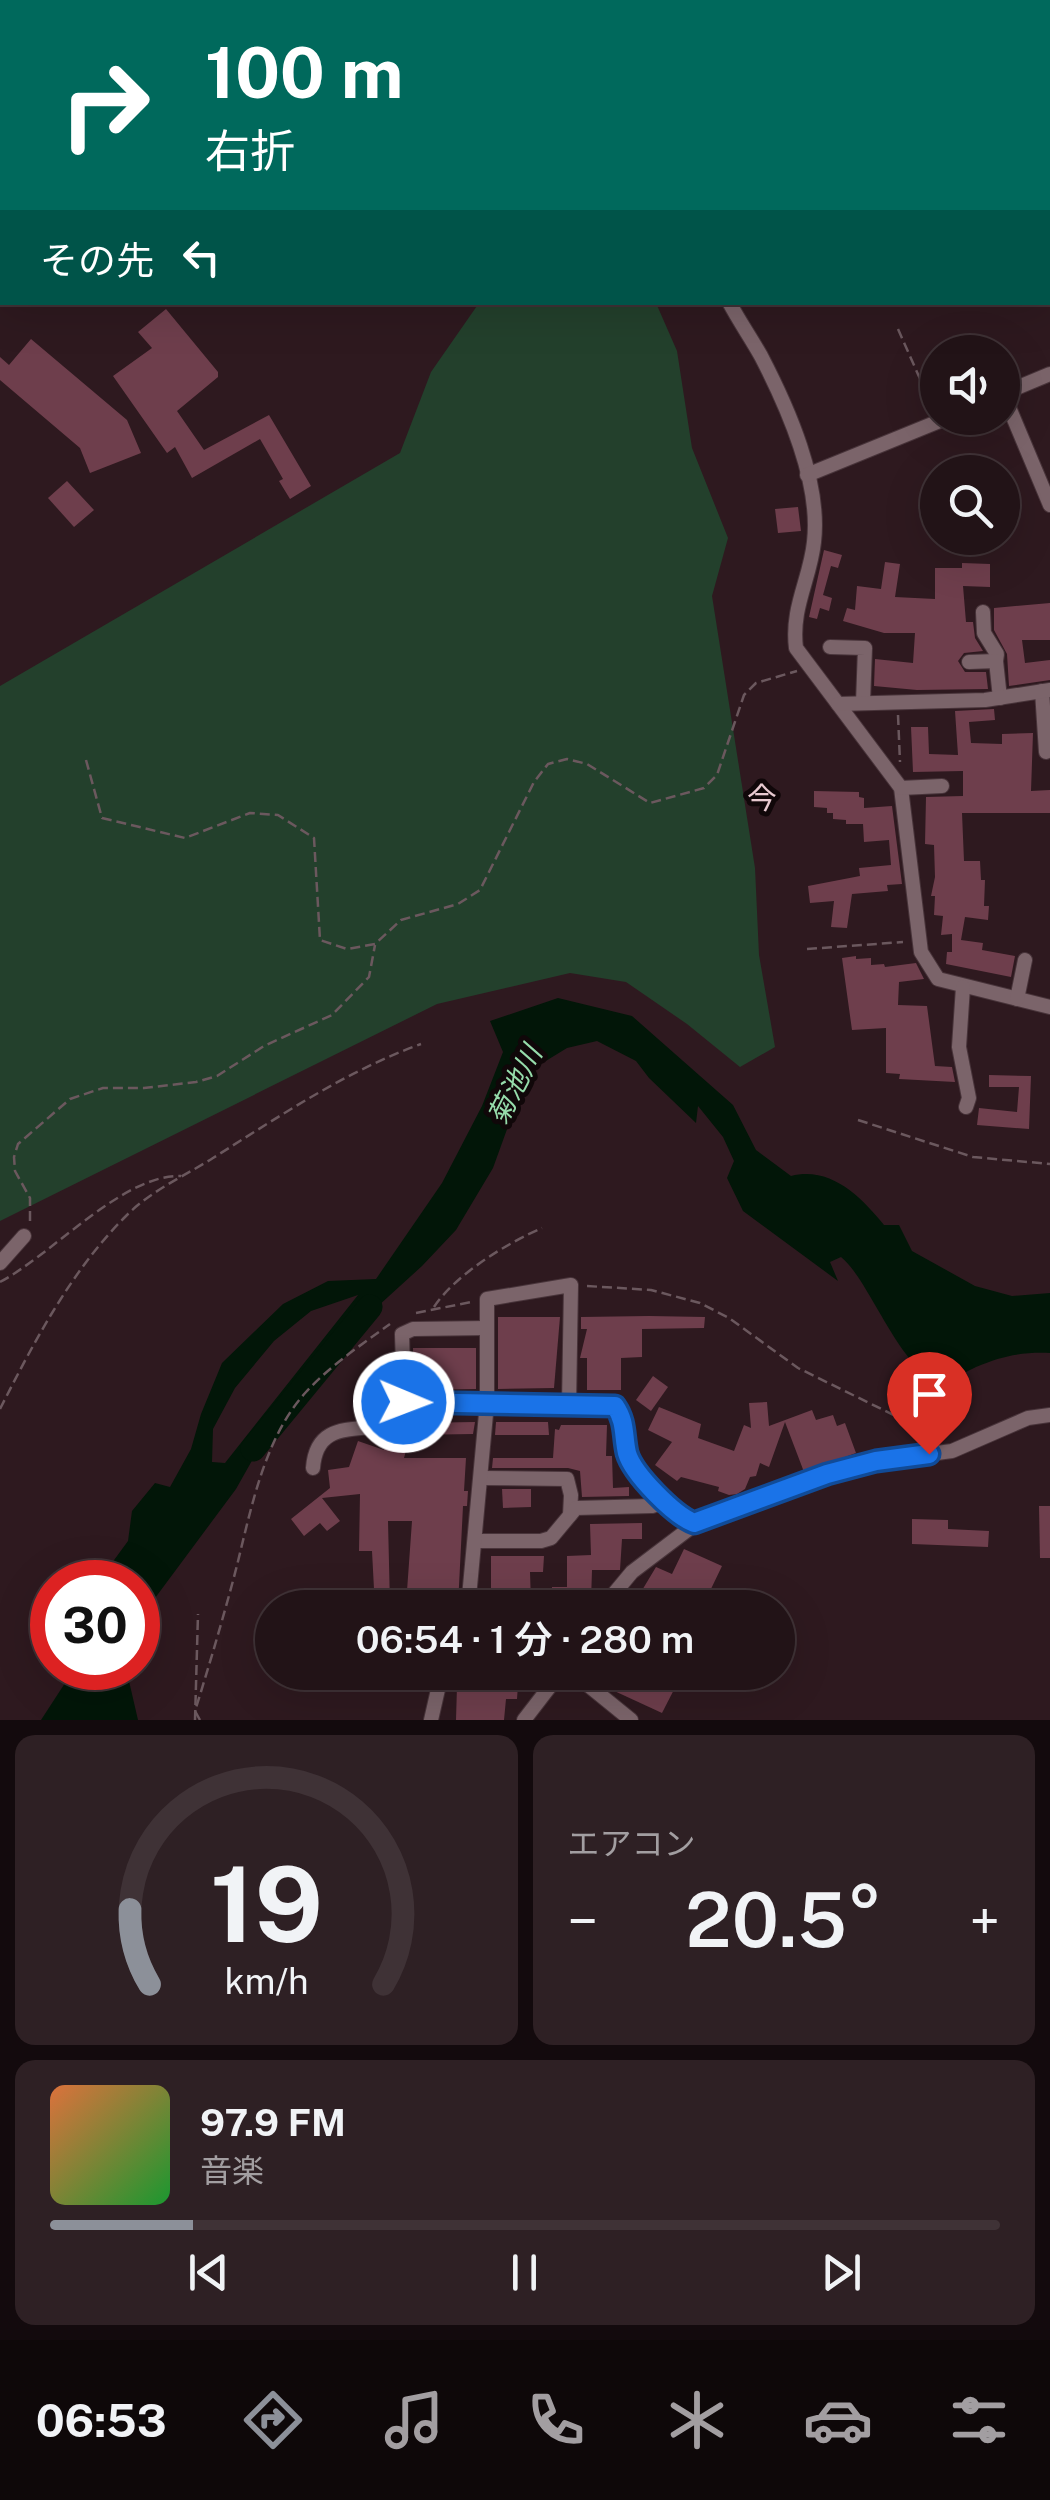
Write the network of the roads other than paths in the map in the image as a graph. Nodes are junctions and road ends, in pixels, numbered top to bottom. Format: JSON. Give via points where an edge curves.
{"nodes":[{"id":1,"x":731,"y":305,"type":"edge"},
{"id":2,"x":1050,"y":374,"type":"edge"},
{"id":3,"x":1020,"y":387,"type":"edge"},
{"id":4,"x":920,"y":428,"type":"edge"},
{"id":5,"x":1020,"y":434,"type":"edge"},
{"id":6,"x":807,"y":475,"type":"junction"},
{"id":7,"x":1050,"y":505,"type":"edge"},
{"id":8,"x":983,"y":612,"type":"dead end"},
{"id":9,"x":830,"y":647,"type":"dead end"},
{"id":10,"x":996,"y":661,"type":"junction"},
{"id":11,"x":968,"y":662,"type":"dead end"},
{"id":12,"x":1046,"y":691,"type":"edge"},
{"id":13,"x":1000,"y":698,"type":"junction"},
{"id":14,"x":863,"y":703,"type":"junction"},
{"id":15,"x":838,"y":704,"type":"junction"},
{"id":16,"x":1046,"y":752,"type":"dead end"},
{"id":17,"x":942,"y":786,"type":"dead end"},
{"id":18,"x":901,"y":788,"type":"junction"},
{"id":19,"x":1025,"y":960,"type":"dead end"},
{"id":20,"x":963,"y":987,"type":"junction"},
{"id":21,"x":1018,"y":999,"type":"junction"},
{"id":22,"x":1050,"y":1007,"type":"edge"},
{"id":23,"x":966,"y":1107,"type":"dead end"},
{"id":24,"x":24,"y":1236,"type":"road end"},
{"id":25,"x":0,"y":1263,"type":"edge"},
{"id":26,"x":487,"y":1328,"type":"junction"},
{"id":27,"x":404,"y":1402,"type":"junction"},
{"id":28,"x":487,"y":1403,"type":"junction"},
{"id":29,"x":569,"y":1405,"type":"junction"},
{"id":30,"x":1050,"y":1415,"type":"edge"},
{"id":31,"x":313,"y":1468,"type":"dead end"},
{"id":32,"x":482,"y":1478,"type":"junction"},
{"id":33,"x":665,"y":1502,"type":"junction"},
{"id":34,"x":570,"y":1516,"type":"junction"},
{"id":35,"x":694,"y":1523,"type":"junction"},
{"id":36,"x":475,"y":1540,"type":"junction"},
{"id":37,"x":470,"y":1590,"type":"edge"},
{"id":38,"x":617,"y":1590,"type":"edge"},
{"id":39,"x":438,"y":1690,"type":"edge"},
{"id":40,"x":547,"y":1690,"type":"edge"},
{"id":41,"x":594,"y":1690,"type":"edge"},
{"id":42,"x":431,"y":1720,"type":"edge"},
{"id":43,"x":524,"y":1720,"type":"edge"},
{"id":44,"x":631,"y":1720,"type":"edge"}],
"edges":[{"from":1,"to":6,"type":"street","via":[[783,402]]},
{"from":2,"to":3,"type":"street"},
{"from":4,"to":6,"type":"street"},
{"from":5,"to":7,"type":"street"},
{"from":6,"to":15,"type":"street","via":[[814,542],[793,625],[796,648]]},
{"from":8,"to":10,"type":"street"},
{"from":9,"to":14,"type":"street","via":[[864,648]]},
{"from":10,"to":11,"type":"street"},
{"from":10,"to":13,"type":"street"},
{"from":12,"to":13,"type":"street"},
{"from":12,"to":16,"type":"street"},
{"from":13,"to":14,"type":"street"},
{"from":14,"to":15,"type":"street"},
{"from":15,"to":18,"type":"street"},
{"from":17,"to":18,"type":"street"},
{"from":18,"to":20,"type":"street","via":[[921,952],[938,979]]},
{"from":19,"to":21,"type":"street"},
{"from":20,"to":21,"type":"street"},
{"from":20,"to":23,"type":"street"},
{"from":21,"to":22,"type":"street"},
{"from":24,"to":25,"type":"street"},
{"from":26,"to":27,"type":"street","via":[[413,1328],[402,1334]]},
{"from":26,"to":28,"type":"street"},
{"from":26,"to":29,"type":"street","via":[[487,1299],[570,1285]]},
{"from":27,"to":28,"type":"street"},
{"from":27,"to":31,"type":"street","via":[[402,1419],[390,1427],[344,1427],[327,1438],[314,1454]]},
{"from":28,"to":29,"type":"street"},
{"from":28,"to":32,"type":"street"},
{"from":29,"to":33,"type":"street","via":[[615,1406],[624,1418],[628,1458]]},
{"from":30,"to":35,"type":"street","via":[[1028,1418],[964,1448],[842,1470]]},
{"from":32,"to":34,"type":"street","via":[[567,1478]]},
{"from":32,"to":36,"type":"street"},
{"from":33,"to":34,"type":"street","via":[[576,1508]]},
{"from":33,"to":35,"type":"street"},
{"from":34,"to":36,"type":"street","via":[[542,1541]]},
{"from":35,"to":38,"type":"street"},
{"from":36,"to":37,"type":"street"},
{"from":39,"to":42,"type":"street"},
{"from":40,"to":43,"type":"street"},
{"from":41,"to":44,"type":"street"}]}
